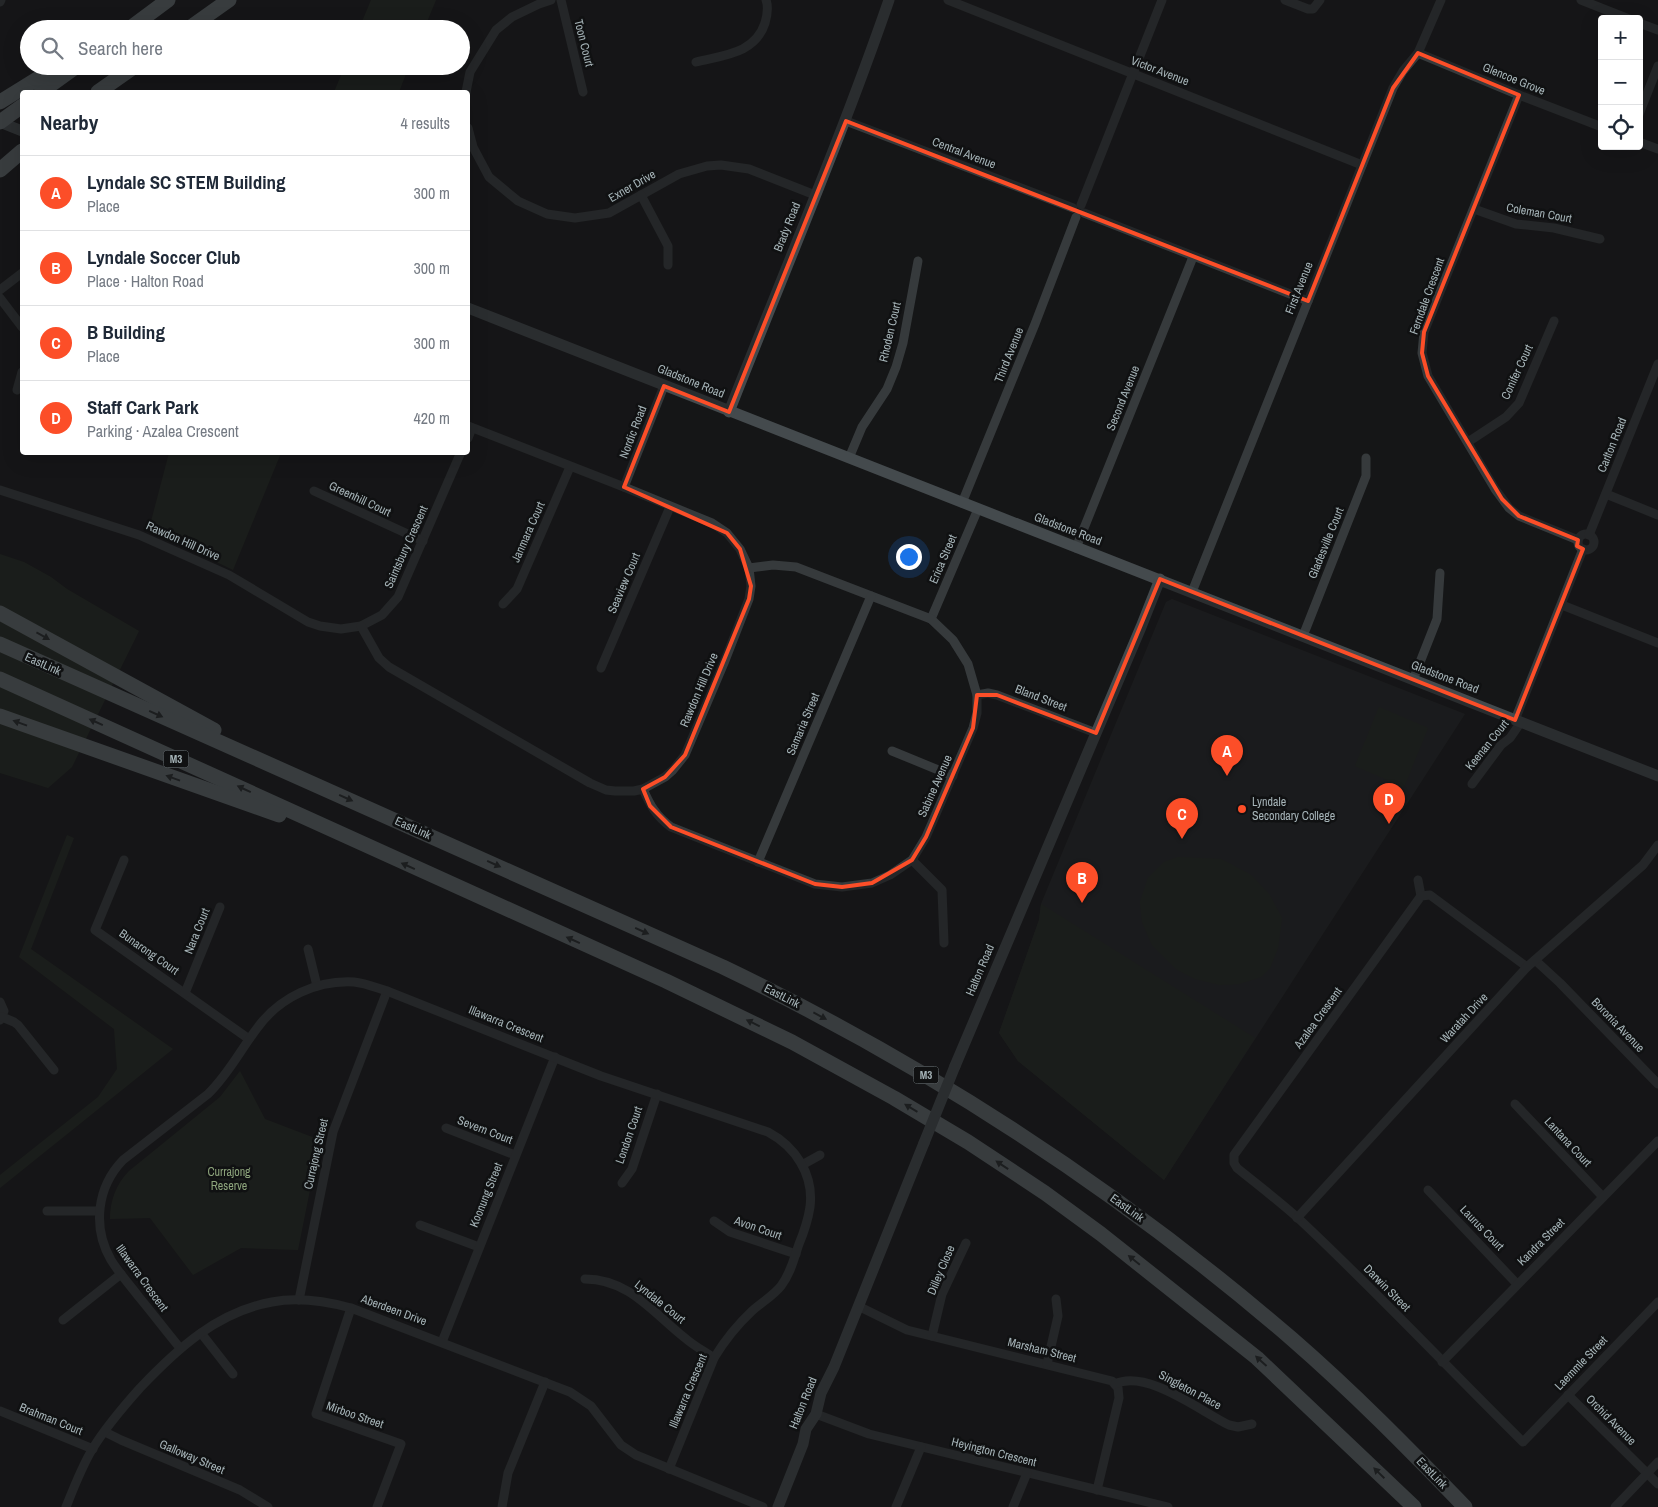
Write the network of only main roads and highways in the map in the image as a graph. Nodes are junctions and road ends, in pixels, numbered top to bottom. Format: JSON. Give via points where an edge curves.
{"nodes":[{"id":1,"x":168,"y":0,"type":"edge"},
{"id":2,"x":228,"y":0,"type":"edge"},
{"id":3,"x":889,"y":0,"type":"edge"},
{"id":4,"x":895,"y":0,"type":"edge"},
{"id":5,"x":146,"y":16,"type":"junction"},
{"id":6,"x":139,"y":20,"type":"edge"},
{"id":7,"x":141,"y":20,"type":"edge"},
{"id":8,"x":200,"y":20,"type":"edge"},
{"id":9,"x":871,"y":52,"type":"junction"},
{"id":10,"x":43,"y":75,"type":"edge"},
{"id":11,"x":65,"y":75,"type":"edge"},
{"id":12,"x":122,"y":75,"type":"edge"},
{"id":13,"x":44,"y":90,"type":"edge"},
{"id":14,"x":101,"y":90,"type":"edge"},
{"id":15,"x":4,"y":99,"type":"edge"},
{"id":16,"x":20,"y":107,"type":"edge"},
{"id":17,"x":0,"y":122,"type":"edge"},
{"id":18,"x":20,"y":130,"type":"edge"},
{"id":19,"x":20,"y":150,"type":"edge"},
{"id":20,"x":0,"y":159,"type":"edge"},
{"id":21,"x":0,"y":170,"type":"edge"},
{"id":22,"x":470,"y":309,"type":"edge"},
{"id":23,"x":729,"y":412,"type":"junction"},
{"id":24,"x":1160,"y":579,"type":"junction"},
{"id":25,"x":0,"y":613,"type":"edge"},
{"id":26,"x":0,"y":644,"type":"edge"},
{"id":27,"x":0,"y":680,"type":"edge"},
{"id":28,"x":0,"y":716,"type":"edge"},
{"id":29,"x":1658,"y":776,"type":"edge"},
{"id":30,"x":301,"y":778,"type":"junction"},
{"id":31,"x":351,"y":840,"type":"junction"},
{"id":32,"x":778,"y":1507,"type":"edge"},
{"id":33,"x":1414,"y":1507,"type":"edge"},
{"id":34,"x":1465,"y":1507,"type":"edge"}],
"edges":[{"from":1,"to":5,"type":"highway"},
{"from":2,"to":8,"type":"highway"},
{"from":3,"to":9,"type":"main road","name":"Brady Road"},
{"from":4,"to":9,"type":"main road","name":"Brady Road"},
{"from":5,"to":6,"type":"highway"},
{"from":5,"to":7,"type":"highway"},
{"from":9,"to":23,"type":"main road","name":"Brady Road"},
{"from":10,"to":15,"type":"highway"},
{"from":11,"to":13,"type":"highway"},
{"from":12,"to":14,"type":"highway"},
{"from":16,"to":17,"type":"highway"},
{"from":17,"to":18,"type":"main road"},
{"from":19,"to":20,"type":"highway"},
{"from":19,"to":21,"type":"highway"},
{"from":22,"to":23,"type":"main road","name":"Gladstone Road"},
{"from":23,"to":24,"type":"main road","name":"Gladstone Road"},
{"from":24,"to":29,"type":"main road","name":"Gladstone Road"},
{"from":24,"to":32,"type":"main road","name":"Halton Road","bridge":true,"via":[[955,1066],[821,1392],[819,1415],[806,1429]]},
{"from":25,"to":30,"type":"highway","one_way":true},
{"from":26,"to":30,"type":"highway","name":"EastLink","number":"M3","one_way":true},
{"from":31,"to":27,"type":"highway","number":"M3","one_way":true},
{"from":31,"to":28,"type":"highway","one_way":true},
{"from":30,"to":34,"type":"highway","name":"EastLink","number":"M3","one_way":true,"via":[[762,986],[891,1055],[987,1112],[1125,1206],[1237,1293],[1363,1405]]},
{"from":33,"to":31,"type":"highway","number":"M3","one_way":true,"via":[[1257,1358],[1101,1234],[968,1142],[821,1057],[734,1013]]}]}
